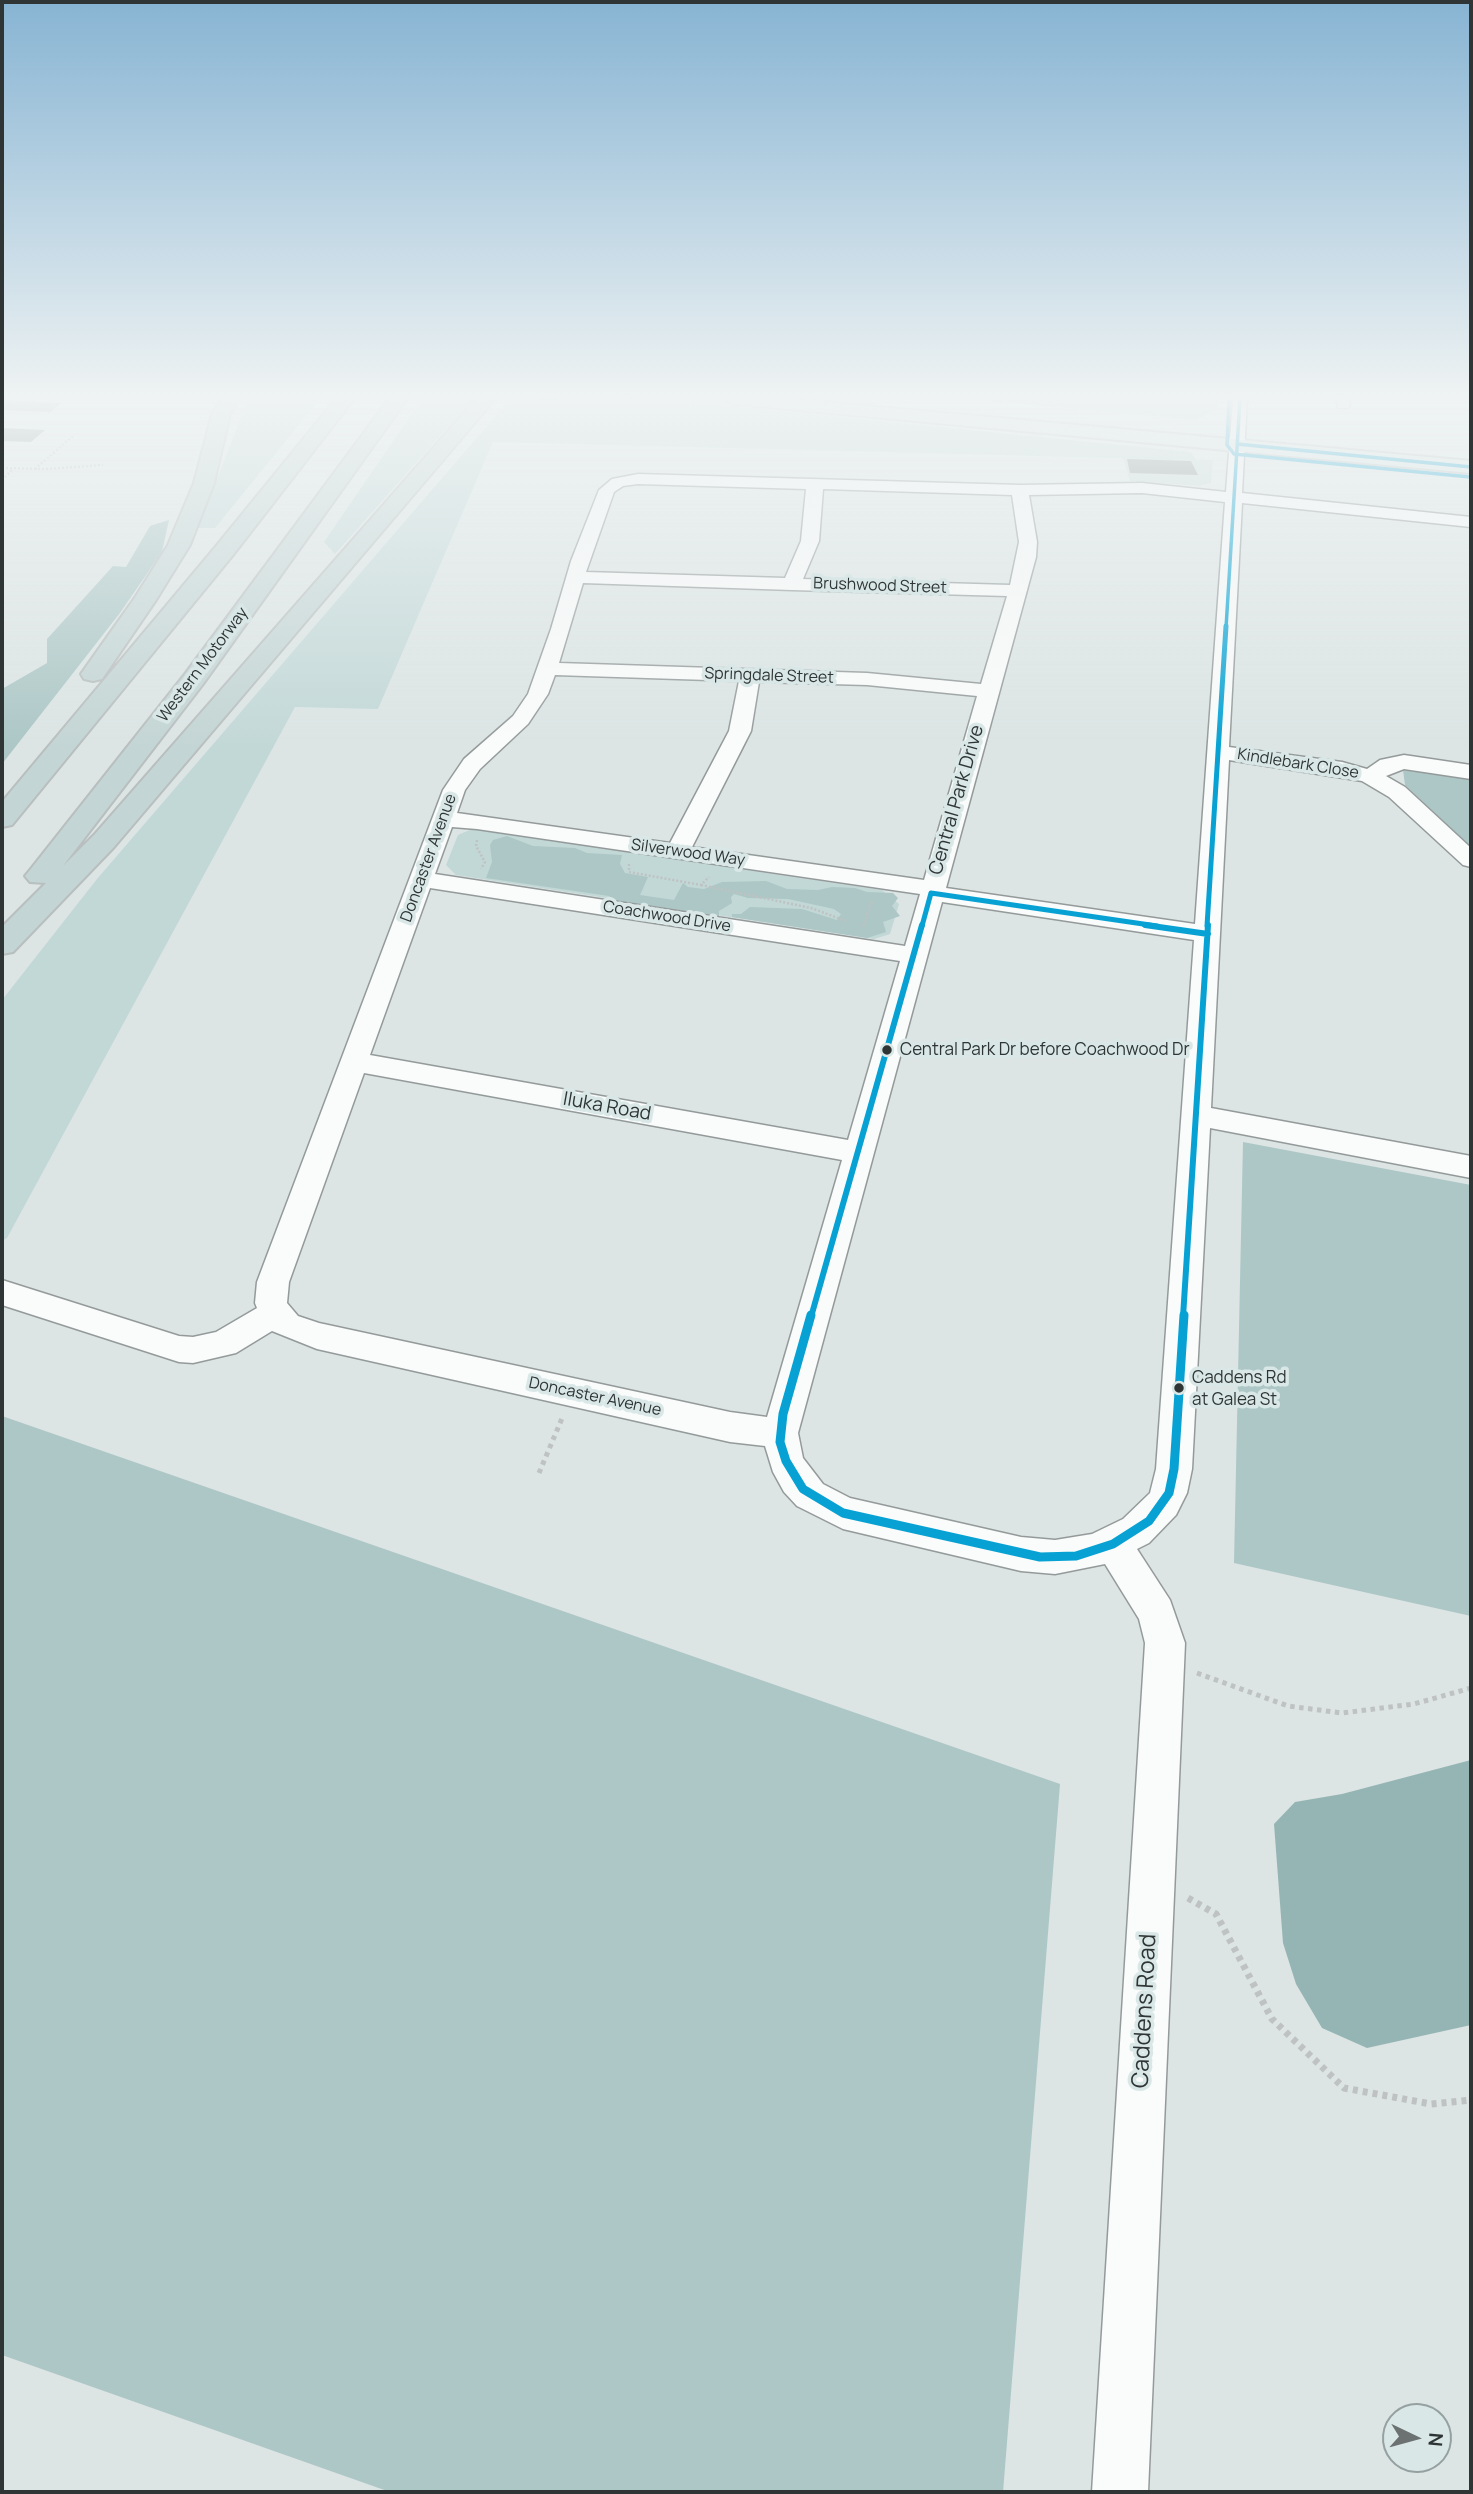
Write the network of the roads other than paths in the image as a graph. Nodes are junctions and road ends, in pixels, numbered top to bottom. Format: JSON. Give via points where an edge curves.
{"nodes":[{"id":1,"x":191,"y":515,"type":"edge"},
{"id":2,"x":252,"y":515,"type":"edge"},
{"id":3,"x":313,"y":515,"type":"edge"},
{"id":4,"x":386,"y":515,"type":"edge"},
{"id":5,"x":597,"y":515,"type":"edge"},
{"id":6,"x":812,"y":515,"type":"edge"},
{"id":7,"x":1024,"y":515,"type":"edge"},
{"id":8,"x":1234,"y":515,"type":"edge"},
{"id":9,"x":1411,"y":515,"type":"edge"},
{"id":10,"x":1471,"y":522,"type":"edge"},
{"id":11,"x":575,"y":577,"type":"junction"},
{"id":12,"x":792,"y":584,"type":"junction"},
{"id":13,"x":1017,"y":591,"type":"junction"},
{"id":14,"x":548,"y":669,"type":"junction"},
{"id":15,"x":750,"y":675,"type":"junction"},
{"id":16,"x":988,"y":691,"type":"junction"},
{"id":17,"x":1220,"y":752,"type":"junction"},
{"id":18,"x":1471,"y":772,"type":"edge"},
{"id":19,"x":1370,"y":776,"type":"junction"},
{"id":20,"x":3,"y":817,"type":"edge"},
{"id":21,"x":443,"y":820,"type":"junction"},
{"id":22,"x":678,"y":851,"type":"junction"},
{"id":23,"x":1471,"y":860,"type":"edge"},
{"id":24,"x":420,"y":878,"type":"junction"},
{"id":25,"x":932,"y":891,"type":"junction"},
{"id":26,"x":2,"y":925,"type":"edge"},
{"id":27,"x":1208,"y":934,"type":"junction"},
{"id":28,"x":2,"y":945,"type":"edge"},
{"id":29,"x":913,"y":955,"type":"junction"},
{"id":30,"x":356,"y":1062,"type":"junction"},
{"id":31,"x":1197,"y":1116,"type":"junction"},
{"id":32,"x":857,"y":1152,"type":"junction"},
{"id":33,"x":1471,"y":1167,"type":"edge"},
{"id":34,"x":2,"y":1292,"type":"edge"},
{"id":35,"x":275,"y":1313,"type":"junction"},
{"id":36,"x":780,"y":1433,"type":"junction"},
{"id":37,"x":1125,"y":1538,"type":"junction"},
{"id":38,"x":1120,"y":2492,"type":"edge"}],
"edges":[{"from":1,"to":20,"type":"highway","via":[[152,590],[97,667]]},
{"from":2,"to":20,"type":"highway"},
{"from":3,"to":26,"type":"highway","name":"Western Motorway","via":[[194,678]]},
{"from":4,"to":28,"type":"highway","via":[[104,841]]},
{"from":5,"to":11,"type":"street","name":"Doncaster Avenue"},
{"from":6,"to":12,"type":"street","via":[[810,541]]},
{"from":7,"to":13,"type":"street","name":"Central Park Drive","via":[[1028,547]]},
{"from":8,"to":17,"type":"street"},
{"from":9,"to":10,"type":"street","name":"Doncaster Avenue"},
{"from":11,"to":12,"type":"street","name":"Brushwood Street"},
{"from":11,"to":14,"type":"street","name":"Doncaster Avenue"},
{"from":12,"to":13,"type":"street","name":"Brushwood Street"},
{"from":13,"to":16,"type":"street","name":"Central Park Drive"},
{"from":14,"to":15,"type":"street","name":"Springdale Street"},
{"from":14,"to":21,"type":"street","name":"Doncaster Avenue","via":[[527,712],[461,778]]},
{"from":15,"to":16,"type":"street","name":"Springdale Street","via":[[886,680]]},
{"from":15,"to":22,"type":"street","via":[[743,723]]},
{"from":16,"to":25,"type":"street","name":"Central Park Drive"},
{"from":17,"to":19,"type":"street","name":"Kindlebark Close"},
{"from":17,"to":27,"type":"street"},
{"from":18,"to":19,"type":"street","via":[[1404,762]]},
{"from":19,"to":23,"type":"street","name":"Kindlebark Close","via":[[1393,789]]},
{"from":21,"to":22,"type":"street","name":"Silverwood Way"},
{"from":21,"to":24,"type":"street","name":"Doncaster Avenue"},
{"from":22,"to":25,"type":"street","name":"Silverwood Way"},
{"from":24,"to":29,"type":"street","name":"Coachwood Drive"},
{"from":24,"to":30,"type":"street","name":"Doncaster Avenue"},
{"from":25,"to":27,"type":"street","name":"Silverwood Way"},
{"from":25,"to":29,"type":"street","name":"Central Park Drive"},
{"from":27,"to":31,"type":"street"},
{"from":29,"to":32,"type":"street","name":"Central Park Drive"},
{"from":30,"to":32,"type":"street","name":"Iluka Road"},
{"from":30,"to":35,"type":"street","name":"Doncaster Avenue","via":[[273,1282]]},
{"from":31,"to":33,"type":"street"},
{"from":31,"to":37,"type":"street","via":[[1174,1469],[1163,1504]]},
{"from":32,"to":36,"type":"street","name":"Central Park Drive"},
{"from":34,"to":35,"type":"street","via":[[179,1349],[224,1344]]},
{"from":35,"to":36,"type":"street","name":"Doncaster Avenue","via":[[291,1328],[317,1336],[730,1427]]},
{"from":36,"to":37,"type":"street","via":[[786,1461],[797,1482],[843,1513],[1040,1557],[1076,1556]]},
{"from":37,"to":38,"type":"street","name":"Caddens Road","via":[[1166,1643]]}]}
